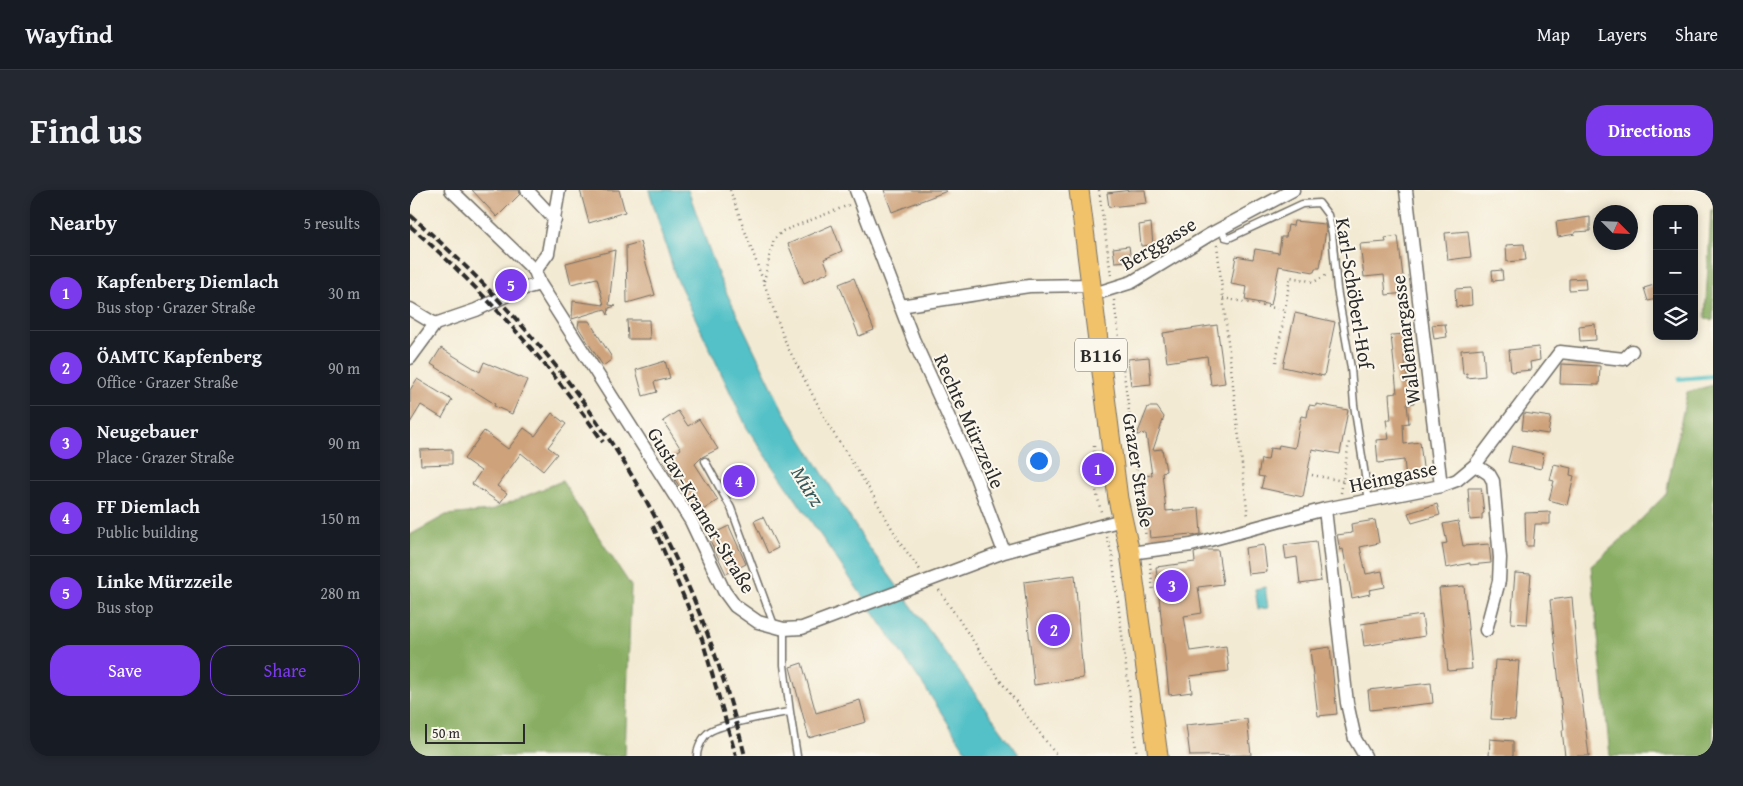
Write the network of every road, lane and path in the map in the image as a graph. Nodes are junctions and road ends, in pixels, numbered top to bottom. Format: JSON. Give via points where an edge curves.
{"nodes":[{"id":1,"x":452,"y":190,"type":"edge"},
{"id":2,"x":528,"y":190,"type":"edge"},
{"id":3,"x":559,"y":190,"type":"edge"},
{"id":4,"x":730,"y":190,"type":"edge"},
{"id":5,"x":1079,"y":190,"type":"edge"},
{"id":6,"x":1098,"y":190,"type":"edge"},
{"id":7,"x":1293,"y":190,"type":"edge"},
{"id":8,"x":1406,"y":190,"type":"edge"},
{"id":9,"x":858,"y":195,"type":"edge"},
{"id":10,"x":555,"y":220,"type":"junction"},
{"id":11,"x":1218,"y":230,"type":"junction"},
{"id":12,"x":535,"y":271,"type":"junction"},
{"id":13,"x":1335,"y":272,"type":"junction"},
{"id":14,"x":764,"y":282,"type":"junction"},
{"id":15,"x":540,"y":284,"type":"junction"},
{"id":16,"x":1093,"y":290,"type":"junction"},
{"id":17,"x":1113,"y":290,"type":"junction"},
{"id":18,"x":1223,"y":298,"type":"junction"},
{"id":19,"x":900,"y":306,"type":"junction"},
{"id":20,"x":410,"y":309,"type":"edge"},
{"id":21,"x":1284,"y":310,"type":"junction"},
{"id":22,"x":435,"y":324,"type":"junction"},
{"id":23,"x":1632,"y":351,"type":"dead end"},
{"id":24,"x":410,"y":358,"type":"edge"},
{"id":25,"x":1276,"y":362,"type":"dead end"},
{"id":26,"x":1358,"y":428,"type":"junction"},
{"id":27,"x":705,"y":461,"type":"dead end"},
{"id":28,"x":1475,"y":466,"type":"junction"},
{"id":29,"x":1312,"y":475,"type":"dead end"},
{"id":30,"x":1342,"y":481,"type":"junction"},
{"id":31,"x":1441,"y":486,"type":"junction"},
{"id":32,"x":1369,"y":501,"type":"junction"},
{"id":33,"x":1338,"y":507,"type":"junction"},
{"id":34,"x":1325,"y":509,"type":"junction"},
{"id":35,"x":1122,"y":520,"type":"junction"},
{"id":36,"x":1250,"y":529,"type":"junction"},
{"id":37,"x":1004,"y":552,"type":"junction"},
{"id":38,"x":1139,"y":552,"type":"junction"},
{"id":39,"x":929,"y":579,"type":"junction"},
{"id":40,"x":1154,"y":600,"type":"dead end"},
{"id":41,"x":779,"y":627,"type":"junction"},
{"id":42,"x":1486,"y":630,"type":"dead end"},
{"id":43,"x":790,"y":712,"type":"junction"},
{"id":44,"x":697,"y":756,"type":"edge"},
{"id":45,"x":797,"y":756,"type":"edge"},
{"id":46,"x":1058,"y":756,"type":"edge"},
{"id":47,"x":1158,"y":756,"type":"edge"},
{"id":48,"x":1365,"y":756,"type":"edge"}],
"edges":[{"from":1,"to":12,"type":"street"},
{"from":2,"to":10,"type":"street"},
{"from":3,"to":10,"type":"street"},
{"from":4,"to":14,"type":"path"},
{"from":5,"to":16,"type":"main road","name":"Grazer Straße","number":"B116"},
{"from":6,"to":17,"type":"path"},
{"from":7,"to":11,"type":"street","name":"Berggasse"},
{"from":8,"to":31,"type":"street","name":"Waldemargasse"},
{"from":9,"to":14,"type":"path","via":[[778,235],[774,239]]},
{"from":9,"to":19,"type":"street","name":"Rechte Mürzzeile"},
{"from":10,"to":12,"type":"street","via":[[548,252]]},
{"from":11,"to":13,"type":"lane","name":"Karl-Schöberl-Hof","via":[[1230,238],[1302,204],[1319,203],[1328,214]]},
{"from":11,"to":17,"type":"street","name":"Berggasse"},
{"from":11,"to":18,"type":"path"},
{"from":12,"to":15,"type":"street","name":"Gustav-Kramer-Straße"},
{"from":13,"to":21,"type":"path","via":[[1314,282],[1290,277]]},
{"from":13,"to":26,"type":"lane","name":"Karl-Schöberl-Hof"},
{"from":14,"to":39,"type":"path","via":[[787,346],[829,426],[901,544]]},
{"from":15,"to":22,"type":"street"},
{"from":15,"to":41,"type":"street","name":"Gustav-Kramer-Straße","via":[[691,521],[724,591],[746,615]]},
{"from":16,"to":17,"type":"street","name":"Berggasse"},
{"from":16,"to":19,"type":"street","via":[[1028,286]]},
{"from":16,"to":35,"type":"main road","name":"Grazer Straße","number":"B116"},
{"from":17,"to":38,"type":"path"},
{"from":18,"to":21,"type":"path"},
{"from":18,"to":36,"type":"path"},
{"from":19,"to":37,"type":"street","name":"Rechte Mürzzeile","via":[[976,477]]},
{"from":20,"to":22,"type":"street"},
{"from":21,"to":25,"type":"path"},
{"from":22,"to":24,"type":"street"},
{"from":23,"to":28,"type":"street","name":"Heimgasse","via":[[1624,359],[1560,352]]},
{"from":26,"to":30,"type":"path","via":[[1350,435]]},
{"from":26,"to":32,"type":"lane","name":"Karl-Schöberl-Hof"},
{"from":27,"to":41,"type":"lane","via":[[730,508]]},
{"from":28,"to":31,"type":"street","name":"Heimgasse","via":[[1457,480]]},
{"from":28,"to":42,"type":"street","via":[[1489,474],[1493,481],[1500,558],[1499,581]]},
{"from":29,"to":30,"type":"path"},
{"from":30,"to":33,"type":"path"},
{"from":31,"to":32,"type":"street","name":"Heimgasse"},
{"from":32,"to":33,"type":"street","name":"Heimgasse"},
{"from":33,"to":34,"type":"street","name":"Heimgasse"},
{"from":34,"to":36,"type":"street","name":"Heimgasse"},
{"from":34,"to":48,"type":"street","via":[[1346,703],[1355,739]]},
{"from":35,"to":37,"type":"street","name":"Gustav-Kramer-Straße"},
{"from":35,"to":38,"type":"main road","name":"Grazer Straße","number":"B116"},
{"from":36,"to":38,"type":"street","name":"Heimgasse","via":[[1191,545]]},
{"from":37,"to":39,"type":"street","name":"Gustav-Kramer-Straße"},
{"from":38,"to":40,"type":"path"},
{"from":38,"to":47,"type":"main road","name":"Grazer Straße","number":"B116"},
{"from":39,"to":41,"type":"street","name":"Gustav-Kramer-Straße","via":[[802,628]]},
{"from":39,"to":46,"type":"path"},
{"from":41,"to":43,"type":"lane"},
{"from":43,"to":44,"type":"lane","via":[[756,717],[709,732],[697,750]]},
{"from":43,"to":45,"type":"lane"}]}
